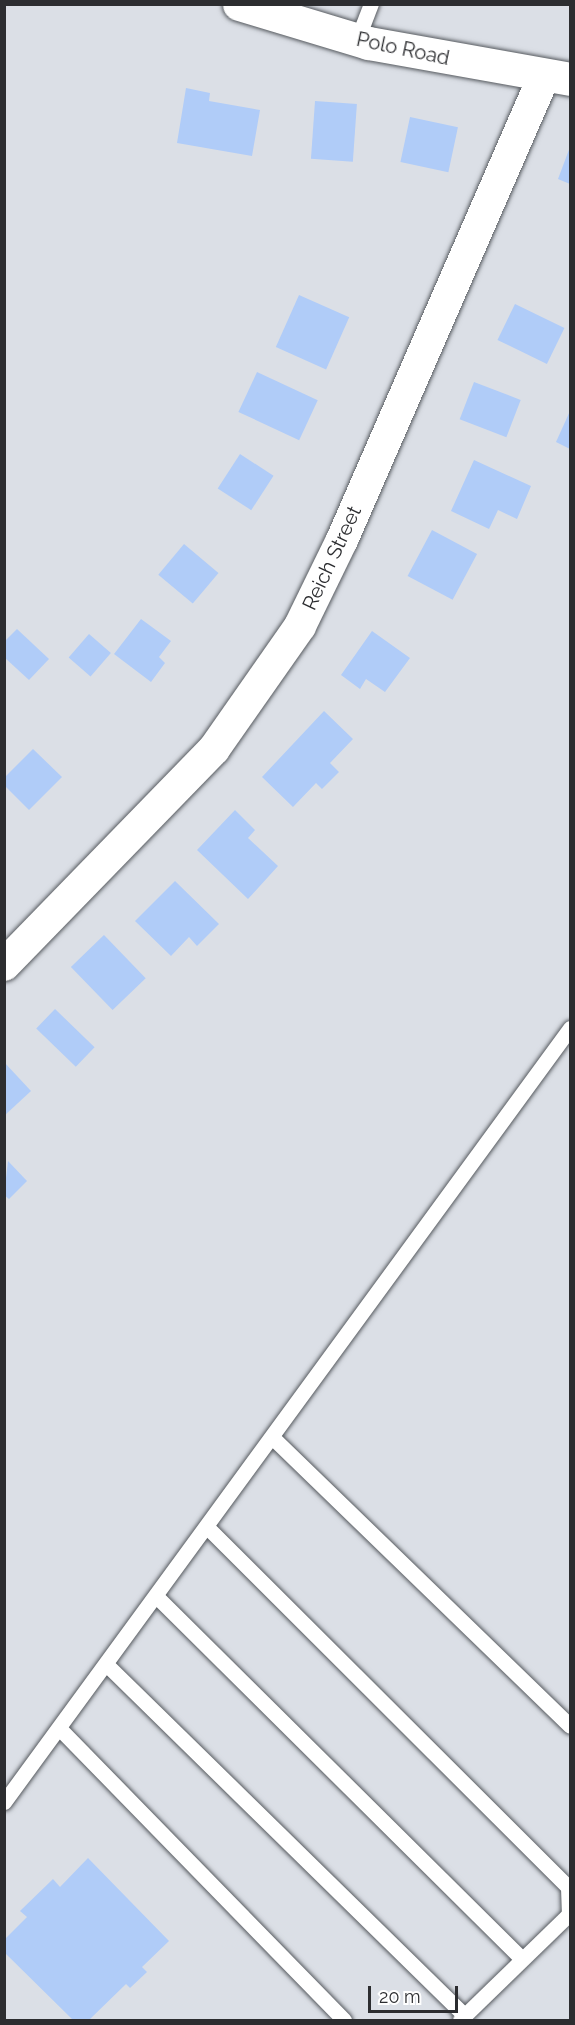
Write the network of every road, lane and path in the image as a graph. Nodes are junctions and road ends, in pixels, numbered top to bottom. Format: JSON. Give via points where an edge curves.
{"nodes":[{"id":1,"x":239,"y":4,"type":"edge"},
{"id":2,"x":371,"y":4,"type":"edge"},
{"id":3,"x":357,"y":40,"type":"junction"},
{"id":4,"x":557,"y":78,"type":"edge"},
{"id":5,"x":4,"y":965,"type":"edge"},
{"id":6,"x":570,"y":1028,"type":"edge"},
{"id":7,"x":272,"y":1437,"type":"junction"},
{"id":8,"x":207,"y":1527,"type":"junction"},
{"id":9,"x":156,"y":1596,"type":"junction"},
{"id":10,"x":107,"y":1665,"type":"junction"},
{"id":11,"x":570,"y":1726,"type":"edge"},
{"id":12,"x":59,"y":1728,"type":"junction"},
{"id":13,"x":4,"y":1802,"type":"edge"},
{"id":14,"x":522,"y":1959,"type":"junction"},
{"id":15,"x":462,"y":2018,"type":"edge"},
{"id":16,"x":344,"y":2020,"type":"edge"}],
"edges":[{"from":1,"to":3,"type":"main road","name":"Polo Road"},
{"from":2,"to":3,"type":"lane"},
{"from":3,"to":4,"type":"main road","name":"Polo Road"},
{"from":4,"to":5,"type":"street","name":"Reich Street","via":[[300,626],[214,749]]},
{"from":6,"to":7,"type":"lane"},
{"from":7,"to":8,"type":"lane"},
{"from":7,"to":11,"type":"lane"},
{"from":8,"to":9,"type":"lane"},
{"from":8,"to":14,"type":"lane","via":[[568,1887],[569,1914]]},
{"from":9,"to":10,"type":"lane"},
{"from":9,"to":14,"type":"lane"},
{"from":10,"to":12,"type":"lane"},
{"from":10,"to":15,"type":"lane"},
{"from":12,"to":13,"type":"lane"},
{"from":12,"to":16,"type":"lane"},
{"from":14,"to":15,"type":"lane"}]}
